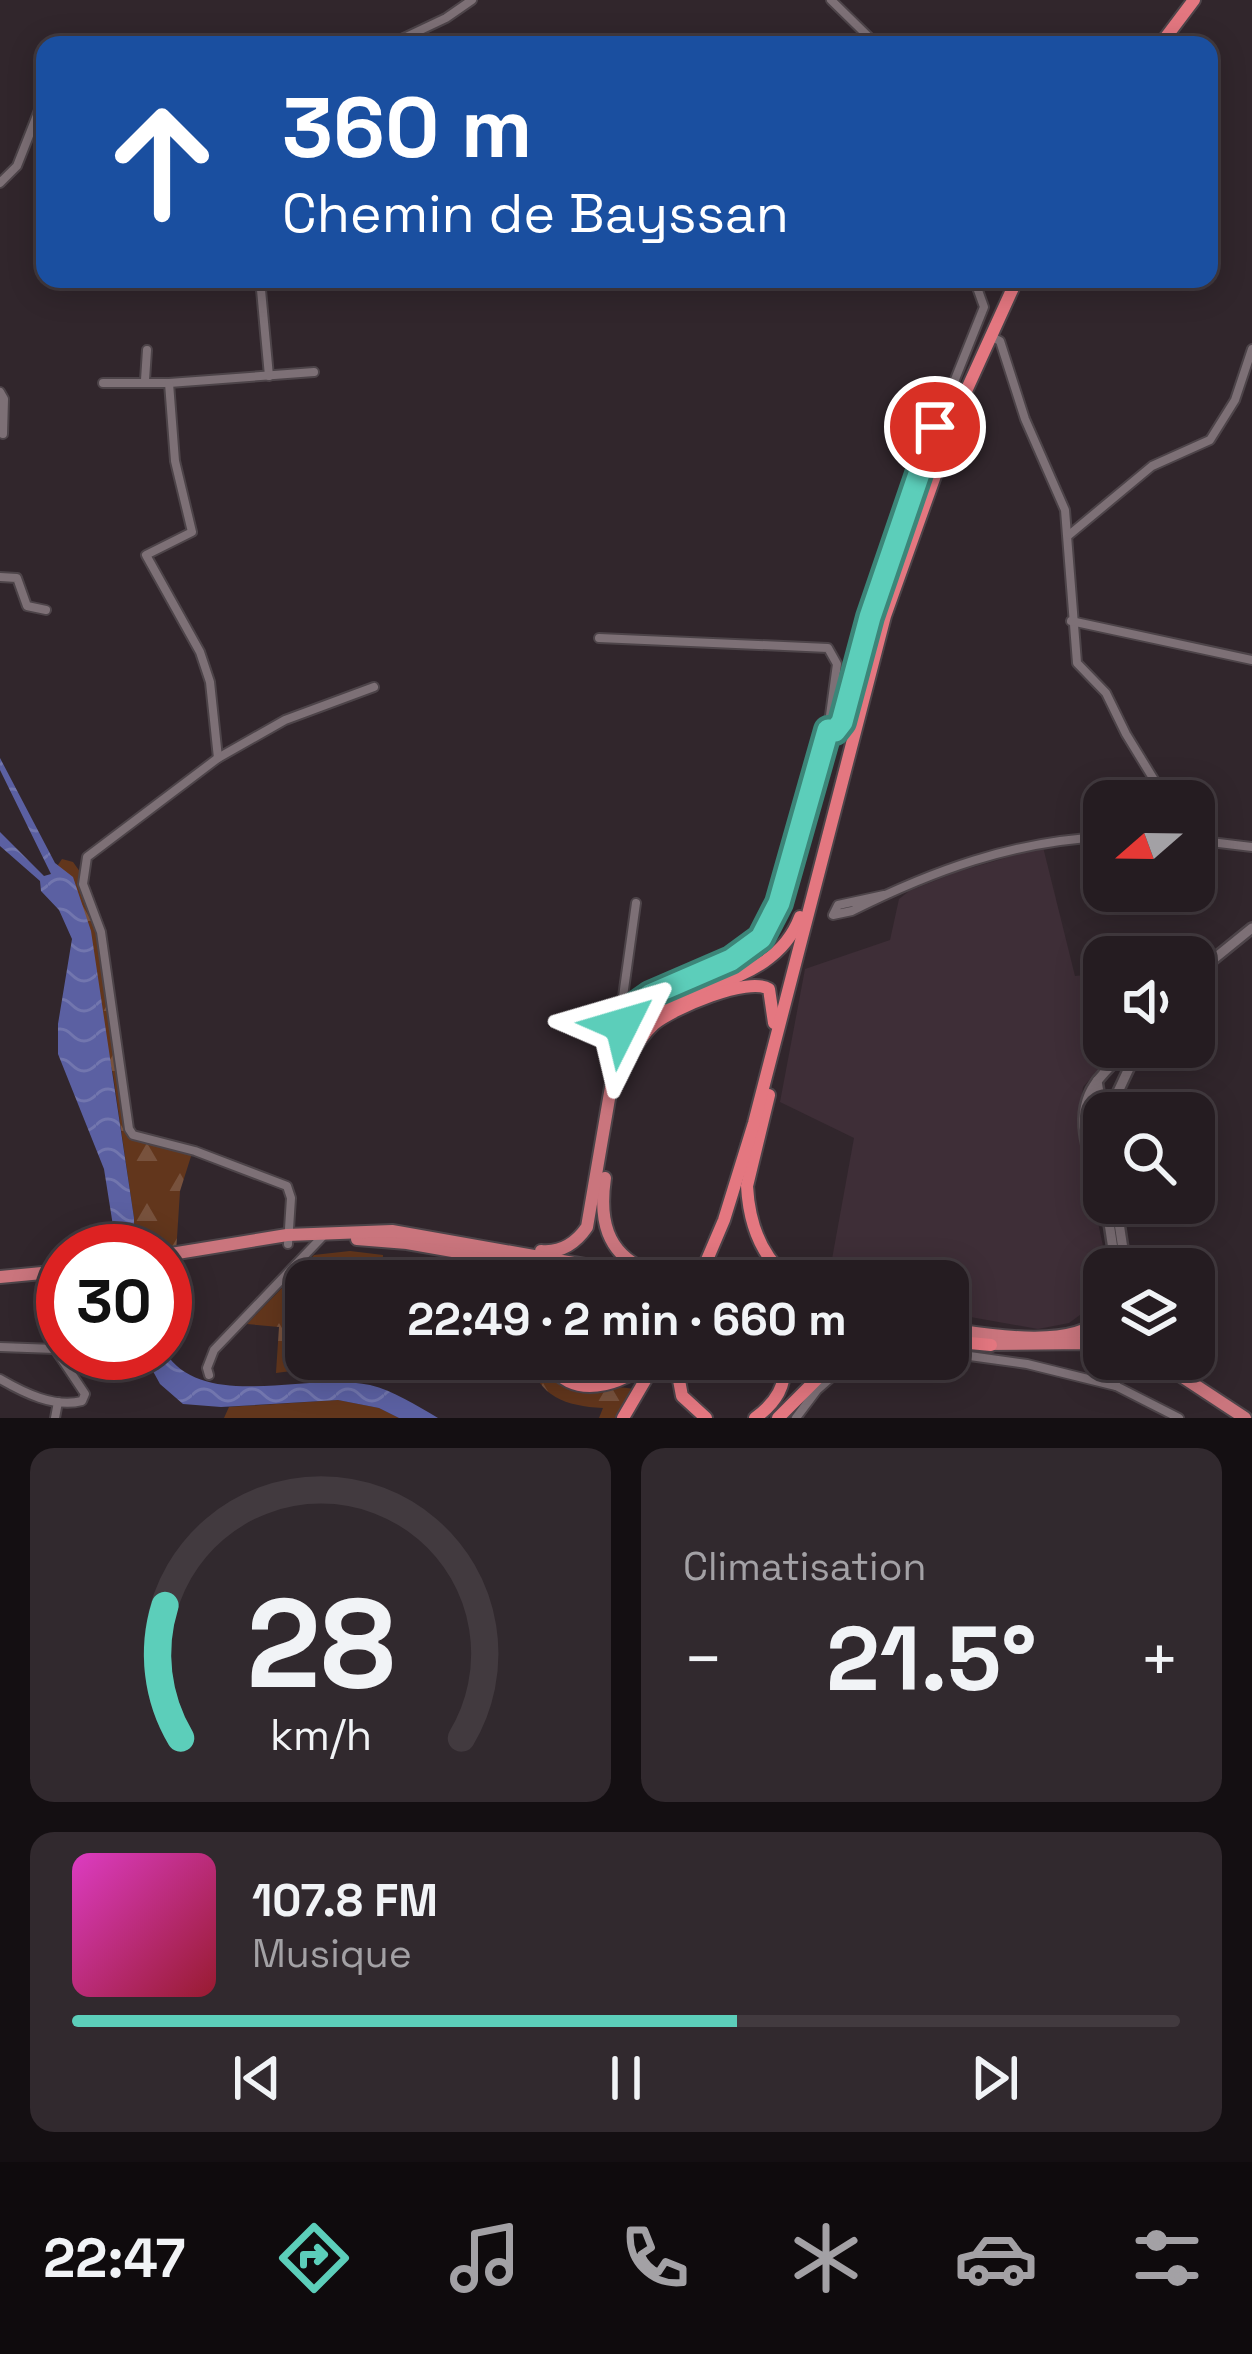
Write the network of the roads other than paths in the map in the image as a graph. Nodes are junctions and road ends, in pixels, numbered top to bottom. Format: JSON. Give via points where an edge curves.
{"nodes":[{"id":1,"x":472,"y":0,"type":"edge"},
{"id":2,"x":831,"y":0,"type":"edge"},
{"id":3,"x":1194,"y":0,"type":"edge"},
{"id":4,"x":409,"y":36,"type":"edge"},
{"id":5,"x":868,"y":36,"type":"edge"},
{"id":6,"x":1167,"y":36,"type":"edge"},
{"id":7,"x":36,"y":118,"type":"edge"},
{"id":8,"x":0,"y":183,"type":"edge"},
{"id":9,"x":261,"y":288,"type":"edge"},
{"id":10,"x":978,"y":288,"type":"edge"},
{"id":11,"x":1013,"y":288,"type":"edge"},
{"id":12,"x":990,"y":336,"type":"junction"},
{"id":13,"x":1252,"y":349,"type":"edge"},
{"id":14,"x":147,"y":350,"type":"dead end"},
{"id":15,"x":314,"y":372,"type":"dead end"},
{"id":16,"x":268,"y":376,"type":"junction"},
{"id":17,"x":145,"y":380,"type":"junction"},
{"id":18,"x":103,"y":383,"type":"dead end"},
{"id":19,"x":170,"y":383,"type":"junction"},
{"id":20,"x":0,"y":392,"type":"edge"},
{"id":21,"x":3,"y":434,"type":"edge"},
{"id":22,"x":1069,"y":535,"type":"junction"},
{"id":23,"x":905,"y":561,"type":"junction"},
{"id":24,"x":0,"y":577,"type":"edge"},
{"id":25,"x":46,"y":610,"type":"dead end"},
{"id":26,"x":1071,"y":621,"type":"junction"},
{"id":27,"x":599,"y":638,"type":"dead end"},
{"id":28,"x":1252,"y":660,"type":"edge"},
{"id":29,"x":374,"y":687,"type":"dead end"},
{"id":30,"x":828,"y":730,"type":"junction"},
{"id":31,"x":218,"y":758,"type":"junction"},
{"id":32,"x":1154,"y":780,"type":"edge"},
{"id":33,"x":830,"y":824,"type":"junction"},
{"id":34,"x":1083,"y":839,"type":"edge"},
{"id":35,"x":1215,"y":843,"type":"edge"},
{"id":36,"x":1252,"y":847,"type":"edge"},
{"id":37,"x":884,"y":895,"type":"junction"},
{"id":38,"x":636,"y":903,"type":"dead end"},
{"id":39,"x":1252,"y":928,"type":"edge"},
{"id":40,"x":1215,"y":958,"type":"edge"},
{"id":41,"x":622,"y":1025,"type":"junction"},
{"id":42,"x":632,"y":1041,"type":"junction"},
{"id":43,"x":626,"y":1062,"type":"joint"},
{"id":44,"x":1110,"y":1068,"type":"edge"},
{"id":45,"x":1097,"y":1082,"type":"junction"},
{"id":46,"x":770,"y":1086,"type":"junction"},
{"id":47,"x":1091,"y":1092,"type":"edge"},
{"id":48,"x":1099,"y":1092,"type":"edge"},
{"id":49,"x":754,"y":1123,"type":"junction"},
{"id":50,"x":330,"y":1232,"type":"junction"},
{"id":51,"x":287,"y":1239,"type":"junction"},
{"id":52,"x":314,"y":1241,"type":"junction"},
{"id":53,"x":468,"y":1243,"type":"junction"},
{"id":54,"x":192,"y":1254,"type":"edge"},
{"id":55,"x":503,"y":1260,"type":"edge"},
{"id":56,"x":561,"y":1260,"type":"edge"},
{"id":57,"x":627,"y":1260,"type":"edge"},
{"id":58,"x":710,"y":1260,"type":"edge"},
{"id":59,"x":711,"y":1260,"type":"edge"},
{"id":60,"x":771,"y":1260,"type":"edge"},
{"id":61,"x":36,"y":1277,"type":"edge"},
{"id":62,"x":0,"y":1280,"type":"edge"},
{"id":63,"x":969,"y":1331,"type":"edge"},
{"id":64,"x":1083,"y":1331,"type":"edge"},
{"id":65,"x":969,"y":1342,"type":"edge"},
{"id":66,"x":1083,"y":1343,"type":"edge"},
{"id":67,"x":991,"y":1345,"type":"joint"},
{"id":68,"x":0,"y":1347,"type":"edge"},
{"id":69,"x":969,"y":1356,"type":"edge"},
{"id":70,"x":209,"y":1375,"type":"dead end"},
{"id":71,"x":0,"y":1379,"type":"edge"},
{"id":72,"x":568,"y":1380,"type":"edge"},
{"id":73,"x":623,"y":1380,"type":"edge"},
{"id":74,"x":646,"y":1380,"type":"edge"},
{"id":75,"x":679,"y":1380,"type":"edge"},
{"id":76,"x":782,"y":1380,"type":"edge"},
{"id":77,"x":816,"y":1380,"type":"edge"},
{"id":78,"x":829,"y":1380,"type":"edge"},
{"id":79,"x":1189,"y":1380,"type":"edge"},
{"id":80,"x":1198,"y":1380,"type":"edge"},
{"id":81,"x":1115,"y":1382,"type":"joint"},
{"id":82,"x":58,"y":1402,"type":"junction"},
{"id":83,"x":1249,"y":1416,"type":"edge"},
{"id":84,"x":55,"y":1418,"type":"edge"},
{"id":85,"x":626,"y":1418,"type":"edge"},
{"id":86,"x":706,"y":1418,"type":"edge"},
{"id":87,"x":755,"y":1418,"type":"edge"},
{"id":88,"x":778,"y":1418,"type":"edge"},
{"id":89,"x":796,"y":1418,"type":"edge"},
{"id":90,"x":1179,"y":1418,"type":"edge"}],
"edges":[{"from":1,"to":4,"type":"street"},
{"from":2,"to":5,"type":"street"},
{"from":3,"to":6,"type":"highway"},
{"from":7,"to":8,"type":"street","via":[[17,166]]},
{"from":9,"to":16,"type":"street"},
{"from":10,"to":30,"type":"street","via":[[985,307],[908,506],[842,722]]},
{"from":11,"to":12,"type":"highway"},
{"from":12,"to":22,"type":"street","via":[[1000,341]]},
{"from":12,"to":23,"type":"highway"},
{"from":13,"to":22,"type":"street","via":[[1210,440],[1152,466]]},
{"from":14,"to":17,"type":"street"},
{"from":15,"to":16,"type":"street"},
{"from":16,"to":19,"type":"street"},
{"from":17,"to":18,"type":"street"},
{"from":17,"to":19,"type":"street"},
{"from":19,"to":31,"type":"street","via":[[175,461],[192,532],[146,555],[205,667]]},
{"from":20,"to":21,"type":"street"},
{"from":22,"to":26,"type":"street"},
{"from":23,"to":33,"type":"highway"},
{"from":23,"to":46,"type":"highway"},
{"from":24,"to":25,"type":"street","via":[[17,578],[27,606]]},
{"from":26,"to":28,"type":"street"},
{"from":26,"to":32,"type":"street","via":[[1077,663],[1106,693]]},
{"from":27,"to":30,"type":"street","via":[[828,648],[837,664]]},
{"from":29,"to":31,"type":"street","via":[[285,720]]},
{"from":30,"to":41,"type":"street","via":[[779,903],[761,938],[650,995]]},
{"from":31,"to":51,"type":"street","via":[[87,857],[83,884],[101,932],[129,1129],[282,1182],[291,1198]]},
{"from":33,"to":42,"type":"highway","via":[[796,927],[770,959],[658,1010]]},
{"from":33,"to":49,"type":"highway"},
{"from":34,"to":37,"type":"street","via":[[979,857]]},
{"from":35,"to":36,"type":"street"},
{"from":37,"to":37,"type":"street","via":[[838,905],[833,916],[852,911]]},
{"from":38,"to":41,"type":"street"},
{"from":39,"to":40,"type":"street"},
{"from":41,"to":42,"type":"street"},
{"from":42,"to":43,"type":"highway"},
{"from":42,"to":49,"type":"highway","via":[[677,1010],[750,983],[770,989],[776,1016]]},
{"from":42,"to":53,"type":"main road","via":[[611,1087],[592,1205],[577,1241],[550,1252]]},
{"from":43,"to":57,"type":"main road","via":[[603,1190],[604,1225]]},
{"from":44,"to":45,"type":"street"},
{"from":45,"to":47,"type":"street"},
{"from":45,"to":48,"type":"street"},
{"from":46,"to":59,"type":"highway"},
{"from":46,"to":60,"type":"highway","via":[[747,1186],[758,1240]]},
{"from":49,"to":58,"type":"highway"},
{"from":50,"to":51,"type":"main road"},
{"from":50,"to":52,"type":"street"},
{"from":50,"to":53,"type":"main road"},
{"from":51,"to":52,"type":"main road"},
{"from":51,"to":54,"type":"main road"},
{"from":52,"to":55,"type":"main road","via":[[407,1243]]},
{"from":52,"to":70,"type":"street","via":[[214,1350]]},
{"from":53,"to":56,"type":"main road"},
{"from":61,"to":62,"type":"main road"},
{"from":63,"to":64,"type":"main road"},
{"from":65,"to":67,"type":"highway"},
{"from":66,"to":67,"type":"main road"},
{"from":68,"to":82,"type":"street","via":[[62,1354],[86,1394],[74,1404]]},
{"from":69,"to":81,"type":"street"},
{"from":71,"to":82,"type":"street"},
{"from":72,"to":73,"type":"highway","via":[[590,1387]]},
{"from":74,"to":85,"type":"highway"},
{"from":75,"to":86,"type":"highway","via":[[682,1396]]},
{"from":76,"to":87,"type":"highway","via":[[772,1406]]},
{"from":77,"to":88,"type":"highway"},
{"from":78,"to":89,"type":"street"},
{"from":79,"to":83,"type":"main road"},
{"from":80,"to":83,"type":"main road"},
{"from":81,"to":90,"type":"street"},
{"from":82,"to":84,"type":"street"}]}
